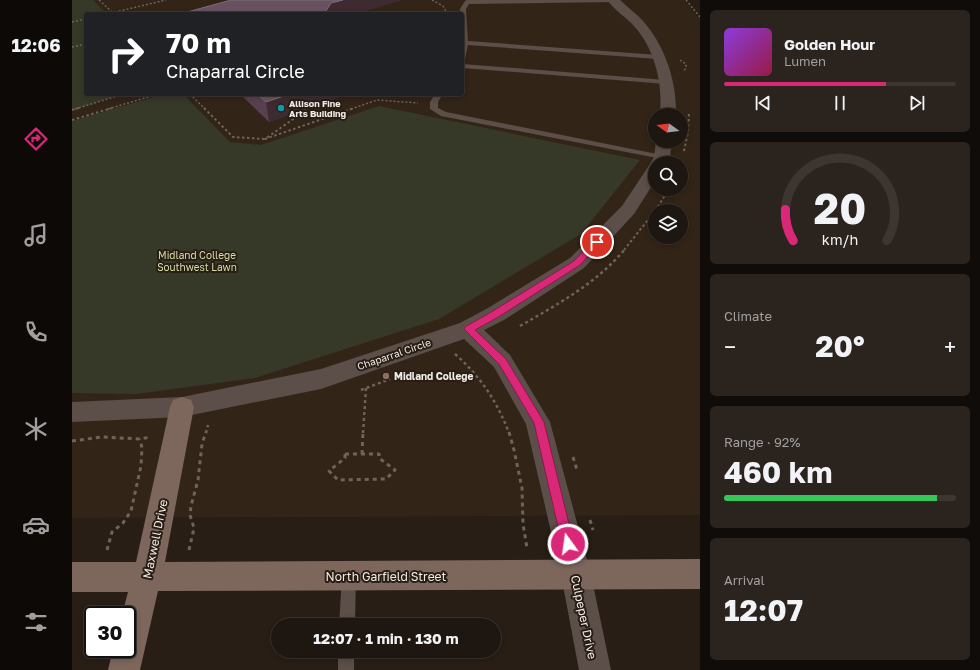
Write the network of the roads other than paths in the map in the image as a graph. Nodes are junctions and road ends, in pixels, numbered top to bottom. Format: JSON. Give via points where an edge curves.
{"nodes":[{"id":1,"x":613,"y":0,"type":"edge"},
{"id":2,"x":463,"y":12,"type":"edge"},
{"id":3,"x":464,"y":20,"type":"edge"},
{"id":4,"x":466,"y":43,"type":"junction"},
{"id":5,"x":464,"y":51,"type":"edge"},
{"id":6,"x":658,"y":57,"type":"junction"},
{"id":7,"x":464,"y":66,"type":"edge"},
{"id":8,"x":666,"y":82,"type":"junction"},
{"id":9,"x":438,"y":96,"type":"edge"},
{"id":10,"x":669,"y":108,"type":"edge"},
{"id":11,"x":655,"y":156,"type":"edge"},
{"id":12,"x":648,"y":177,"type":"edge"},
{"id":13,"x":468,"y":329,"type":"junction"},
{"id":14,"x":182,"y":407,"type":"junction"},
{"id":15,"x":72,"y":412,"type":"edge"},
{"id":16,"x":700,"y":574,"type":"edge"},
{"id":17,"x":576,"y":575,"type":"junction"},
{"id":18,"x":349,"y":576,"type":"junction"},
{"id":19,"x":86,"y":577,"type":"edge"},
{"id":20,"x":147,"y":577,"type":"junction"},
{"id":21,"x":347,"y":618,"type":"edge"},
{"id":22,"x":346,"y":658,"type":"edge"},
{"id":23,"x":124,"y":670,"type":"edge"},
{"id":24,"x":346,"y":670,"type":"edge"},
{"id":25,"x":595,"y":670,"type":"edge"}],
"edges":[{"from":1,"to":2,"type":"lane","via":[[467,2]]},
{"from":1,"to":6,"type":"street","via":[[638,24]]},
{"from":3,"to":4,"type":"lane"},
{"from":4,"to":5,"type":"lane"},
{"from":4,"to":6,"type":"lane"},
{"from":6,"to":8,"type":"street"},
{"from":7,"to":8,"type":"lane"},
{"from":8,"to":10,"type":"street"},
{"from":9,"to":11,"type":"lane","via":[[434,109],[444,114]]},
{"from":12,"to":13,"type":"street","name":"Chaparral Circle","via":[[628,210],[577,263]]},
{"from":13,"to":14,"type":"street","name":"Chaparral Circle","via":[[321,379]]},
{"from":13,"to":17,"type":"street","name":"Culpeper Drive","via":[[502,361],[538,422]]},
{"from":14,"to":15,"type":"street","name":"Chaparral Circle"},
{"from":14,"to":20,"type":"main road","name":"Maxwell Drive"},
{"from":16,"to":17,"type":"main road","name":"North Garfield Street"},
{"from":17,"to":18,"type":"main road","name":"North Garfield Street"},
{"from":17,"to":25,"type":"street","name":"Culpeper Drive"},
{"from":18,"to":20,"type":"main road","name":"North Garfield Street"},
{"from":18,"to":21,"type":"lane"},
{"from":19,"to":20,"type":"main road","name":"North Garfield Street"},
{"from":20,"to":23,"type":"main road","name":"Maxwell Drive"},
{"from":22,"to":24,"type":"lane"}]}
